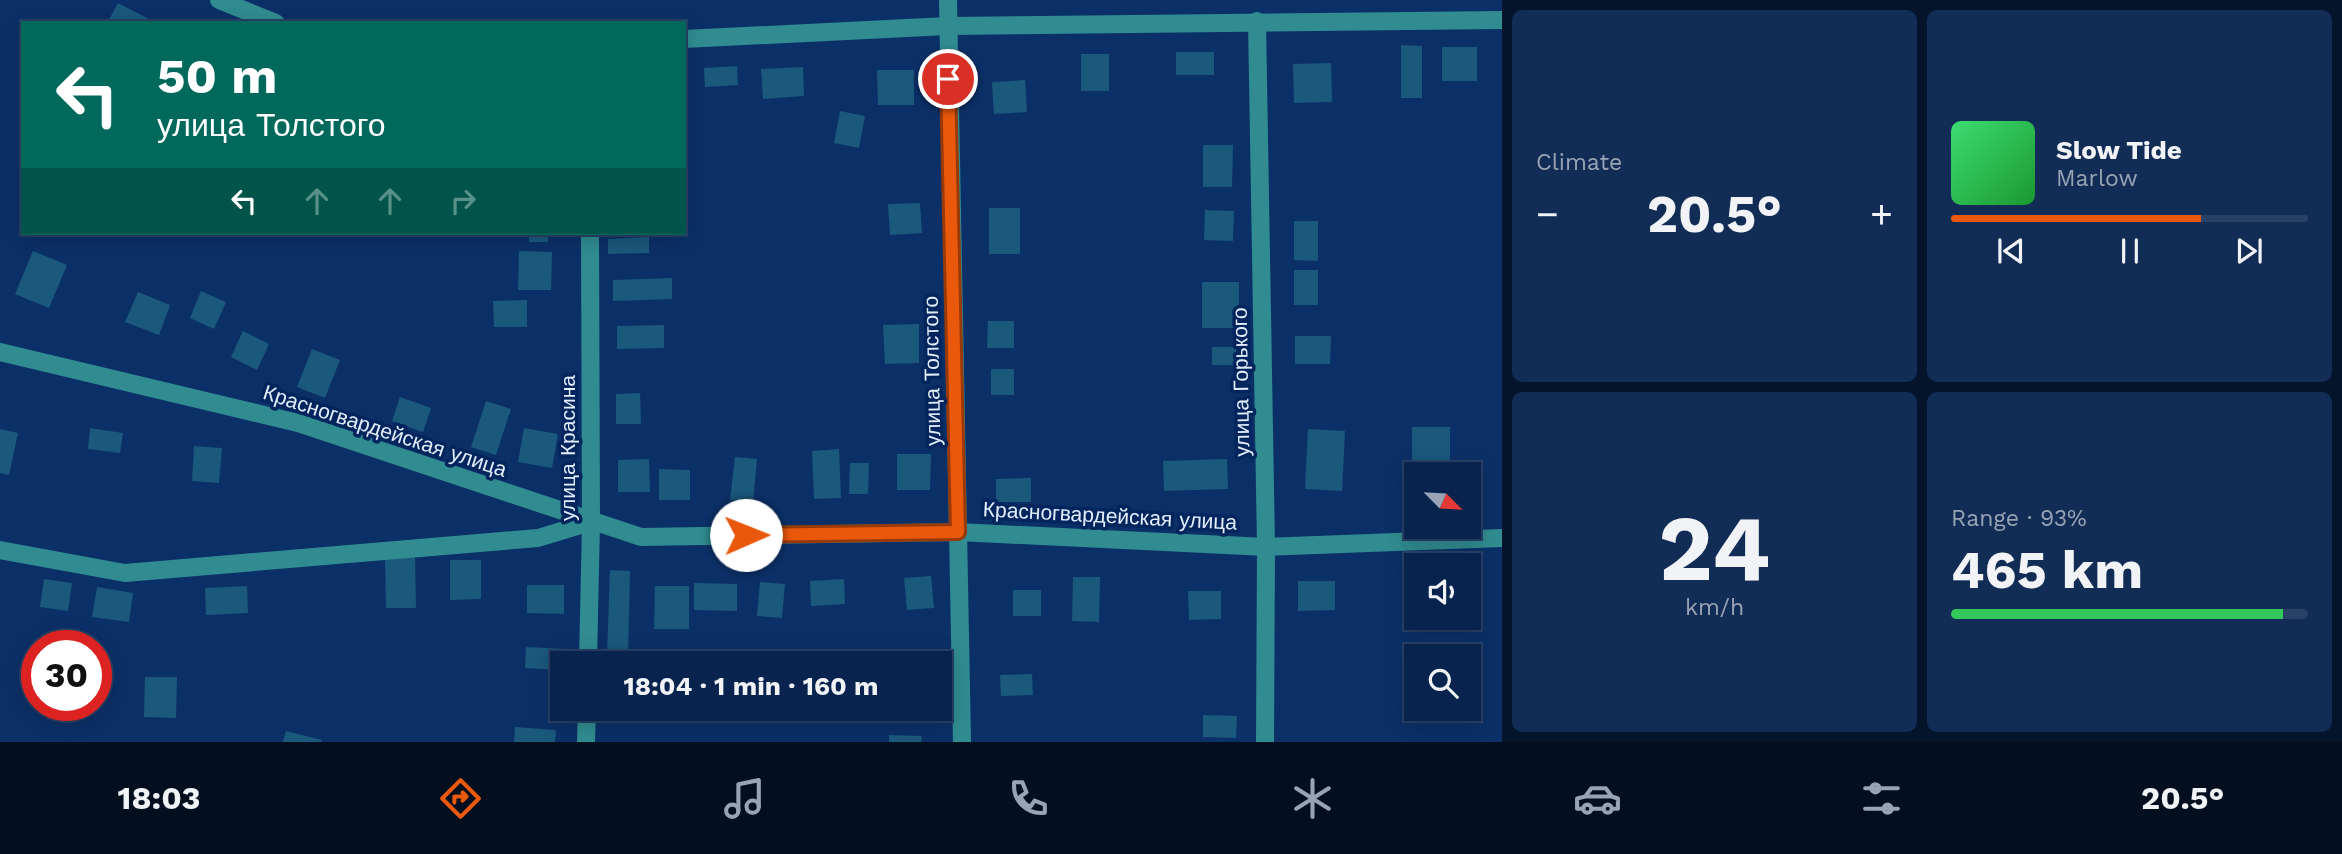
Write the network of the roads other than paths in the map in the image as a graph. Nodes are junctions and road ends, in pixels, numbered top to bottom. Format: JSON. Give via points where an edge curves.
{"nodes":[{"id":1,"x":219,"y":0,"type":"edge"},
{"id":2,"x":948,"y":0,"type":"edge"},
{"id":3,"x":1502,"y":20,"type":"edge"},
{"id":4,"x":271,"y":21,"type":"edge"},
{"id":5,"x":1257,"y":21,"type":"junction"},
{"id":6,"x":947,"y":26,"type":"junction"},
{"id":7,"x":686,"y":39,"type":"edge"},
{"id":8,"x":590,"y":235,"type":"edge"},
{"id":9,"x":0,"y":352,"type":"edge"},
{"id":10,"x":591,"y":522,"type":"junction"},
{"id":11,"x":958,"y":532,"type":"junction"},
{"id":12,"x":1502,"y":538,"type":"edge"},
{"id":13,"x":1266,"y":547,"type":"junction"},
{"id":14,"x":0,"y":550,"type":"edge"},
{"id":15,"x":588,"y":651,"type":"edge"},
{"id":16,"x":587,"y":721,"type":"edge"},
{"id":17,"x":586,"y":742,"type":"edge"},
{"id":18,"x":962,"y":742,"type":"edge"},
{"id":19,"x":1265,"y":742,"type":"edge"}],
"edges":[{"from":1,"to":4,"type":"street"},
{"from":2,"to":6,"type":"street","name":"улица Толстого"},
{"from":3,"to":5,"type":"street"},
{"from":5,"to":6,"type":"street"},
{"from":5,"to":13,"type":"street","name":"улица Горького"},
{"from":6,"to":7,"type":"street"},
{"from":6,"to":11,"type":"street","name":"улица Толстого"},
{"from":8,"to":10,"type":"street","name":"улица Красина"},
{"from":9,"to":10,"type":"street","name":"Красногвардейская улица","via":[[298,423]]},
{"from":10,"to":11,"type":"street","name":"Красногвардейская улица","via":[[641,537]]},
{"from":10,"to":14,"type":"street","via":[[538,538],[125,573]]},
{"from":10,"to":15,"type":"street","name":"улица Красина"},
{"from":11,"to":13,"type":"street","name":"Красногвардейская улица"},
{"from":11,"to":18,"type":"street","name":"улица Толстого"},
{"from":12,"to":13,"type":"street","name":"Красногвардейская улица"},
{"from":13,"to":19,"type":"street","name":"улица Горького"},
{"from":16,"to":17,"type":"street"}]}
